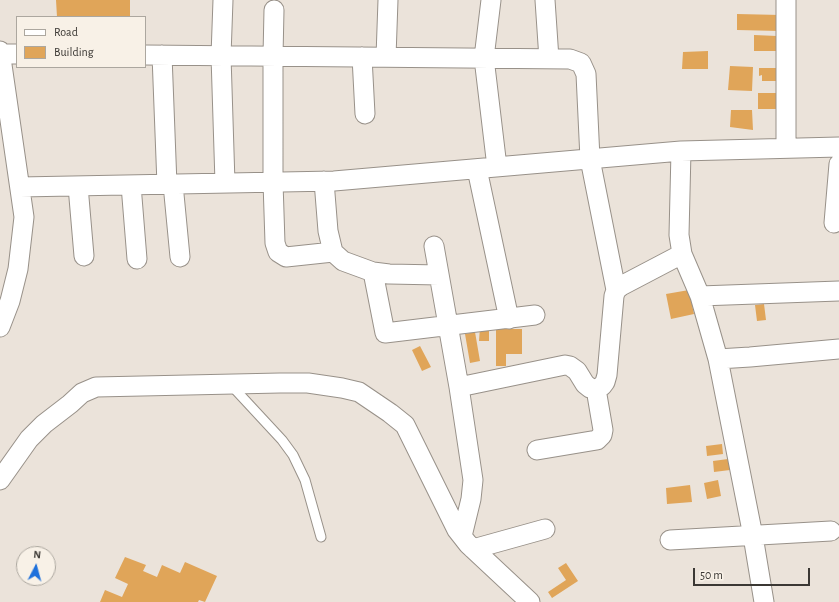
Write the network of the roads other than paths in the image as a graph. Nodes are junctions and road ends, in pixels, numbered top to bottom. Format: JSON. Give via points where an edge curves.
{"nodes":[{"id":1,"x":223,"y":0,"type":"edge"},
{"id":2,"x":388,"y":0,"type":"edge"},
{"id":3,"x":491,"y":0,"type":"edge"},
{"id":4,"x":545,"y":0,"type":"edge"},
{"id":5,"x":786,"y":0,"type":"edge"},
{"id":6,"x":274,"y":10,"type":"dead end"},
{"id":7,"x":0,"y":53,"type":"edge"},
{"id":8,"x":16,"y":54,"type":"edge"},
{"id":9,"x":153,"y":55,"type":"edge"},
{"id":10,"x":221,"y":56,"type":"junction"},
{"id":11,"x":273,"y":56,"type":"junction"},
{"id":12,"x":362,"y":57,"type":"junction"},
{"id":13,"x":386,"y":57,"type":"junction"},
{"id":14,"x":484,"y":58,"type":"junction"},
{"id":15,"x":549,"y":59,"type":"junction"},
{"id":16,"x":2,"y":86,"type":"edge"},
{"id":17,"x":365,"y":114,"type":"dead end"},
{"id":18,"x":839,"y":147,"type":"edge"},
{"id":19,"x":786,"y":148,"type":"junction"},
{"id":20,"x":681,"y":151,"type":"junction"},
{"id":21,"x":590,"y":159,"type":"junction"},
{"id":22,"x":839,"y":164,"type":"edge"},
{"id":23,"x":497,"y":167,"type":"junction"},
{"id":24,"x":477,"y":169,"type":"junction"},
{"id":25,"x":273,"y":182,"type":"junction"},
{"id":26,"x":324,"y":182,"type":"junction"},
{"id":27,"x":225,"y":183,"type":"junction"},
{"id":28,"x":170,"y":184,"type":"junction"},
{"id":29,"x":131,"y":185,"type":"junction"},
{"id":30,"x":78,"y":186,"type":"junction"},
{"id":31,"x":20,"y":187,"type":"junction"},
{"id":32,"x":834,"y":223,"type":"dead end"},
{"id":33,"x":434,"y":246,"type":"dead end"},
{"id":34,"x":333,"y":252,"type":"junction"},
{"id":35,"x":682,"y":254,"type":"junction"},
{"id":36,"x":84,"y":256,"type":"dead end"},
{"id":37,"x":180,"y":257,"type":"dead end"},
{"id":38,"x":137,"y":259,"type":"dead end"},
{"id":39,"x":373,"y":272,"type":"junction"},
{"id":40,"x":439,"y":275,"type":"junction"},
{"id":41,"x":16,"y":277,"type":"junction"},
{"id":42,"x":0,"y":288,"type":"edge"},
{"id":43,"x":616,"y":290,"type":"junction"},
{"id":44,"x":839,"y":291,"type":"edge"},
{"id":45,"x":700,"y":296,"type":"junction"},
{"id":46,"x":535,"y":315,"type":"dead end"},
{"id":47,"x":509,"y":319,"type":"junction"},
{"id":48,"x":449,"y":326,"type":"junction"},
{"id":49,"x":0,"y":327,"type":"edge"},
{"id":50,"x":839,"y":349,"type":"edge"},
{"id":51,"x":718,"y":358,"type":"junction"},
{"id":52,"x":230,"y":384,"type":"junction"},
{"id":53,"x":460,"y":387,"type":"junction"},
{"id":54,"x":596,"y":389,"type":"junction"},
{"id":55,"x":537,"y":450,"type":"dead end"},
{"id":56,"x":0,"y":480,"type":"edge"},
{"id":57,"x":545,"y":529,"type":"dead end"},
{"id":58,"x":831,"y":531,"type":"dead end"},
{"id":59,"x":753,"y":536,"type":"junction"},
{"id":60,"x":321,"y":537,"type":"dead end"},
{"id":61,"x":670,"y":540,"type":"dead end"},
{"id":62,"x":468,"y":543,"type":"junction"},
{"id":63,"x":530,"y":602,"type":"edge"},
{"id":64,"x":764,"y":602,"type":"edge"}],
"edges":[{"from":1,"to":10,"type":"street"},
{"from":2,"to":13,"type":"street"},
{"from":3,"to":14,"type":"street"},
{"from":4,"to":15,"type":"street"},
{"from":5,"to":19,"type":"street"},
{"from":6,"to":11,"type":"street"},
{"from":7,"to":8,"type":"street"},
{"from":7,"to":16,"type":"street"},
{"from":9,"to":10,"type":"street"},
{"from":9,"to":28,"type":"street"},
{"from":10,"to":11,"type":"street"},
{"from":10,"to":27,"type":"street"},
{"from":11,"to":12,"type":"street"},
{"from":11,"to":25,"type":"street"},
{"from":12,"to":13,"type":"street"},
{"from":12,"to":17,"type":"street"},
{"from":13,"to":14,"type":"street"},
{"from":14,"to":15,"type":"street"},
{"from":14,"to":23,"type":"street"},
{"from":15,"to":21,"type":"street","via":[[570,59],[581,63],[586,74]]},
{"from":16,"to":31,"type":"street"},
{"from":18,"to":19,"type":"street"},
{"from":19,"to":20,"type":"street"},
{"from":20,"to":21,"type":"street"},
{"from":20,"to":35,"type":"street","via":[[679,235]]},
{"from":21,"to":23,"type":"street"},
{"from":21,"to":43,"type":"street"},
{"from":22,"to":32,"type":"street"},
{"from":23,"to":24,"type":"street"},
{"from":24,"to":26,"type":"street"},
{"from":24,"to":47,"type":"street"},
{"from":25,"to":26,"type":"street"},
{"from":25,"to":27,"type":"street"},
{"from":25,"to":34,"type":"street","via":[[275,243],[278,252],[286,257]]},
{"from":26,"to":34,"type":"street","via":[[328,231]]},
{"from":27,"to":28,"type":"street"},
{"from":28,"to":29,"type":"street"},
{"from":28,"to":37,"type":"street"},
{"from":29,"to":30,"type":"street"},
{"from":29,"to":38,"type":"street"},
{"from":30,"to":31,"type":"street"},
{"from":30,"to":36,"type":"street"},
{"from":31,"to":41,"type":"street","via":[[24,217]]},
{"from":33,"to":40,"type":"street"},
{"from":34,"to":39,"type":"street","via":[[343,261]]},
{"from":35,"to":43,"type":"street"},
{"from":35,"to":45,"type":"street"},
{"from":39,"to":40,"type":"street"},
{"from":39,"to":48,"type":"street","via":[[385,333]]},
{"from":40,"to":48,"type":"street"},
{"from":41,"to":42,"type":"street"},
{"from":41,"to":49,"type":"street"},
{"from":43,"to":54,"type":"street","via":[[607,375],[605,382]]},
{"from":44,"to":45,"type":"street"},
{"from":45,"to":51,"type":"street"},
{"from":46,"to":47,"type":"street"},
{"from":47,"to":48,"type":"street"},
{"from":48,"to":53,"type":"street"},
{"from":50,"to":51,"type":"street"},
{"from":51,"to":59,"type":"street"},
{"from":52,"to":56,"type":"street","via":[[96,387],[82,393],[44,424],[29,439]]},
{"from":52,"to":60,"type":"lane","via":[[293,455],[304,480]]},
{"from":52,"to":62,"type":"street","via":[[308,383],[342,388],[359,392],[384,408],[404,425],[457,530]]},
{"from":53,"to":54,"type":"street","via":[[564,365],[577,371],[585,384]]},
{"from":53,"to":62,"type":"street","via":[[473,480]]},
{"from":54,"to":55,"type":"street","via":[[602,435],[597,440]]},
{"from":57,"to":62,"type":"street"},
{"from":58,"to":59,"type":"street"},
{"from":59,"to":61,"type":"street"},
{"from":59,"to":64,"type":"street"},
{"from":62,"to":63,"type":"street"}]}
